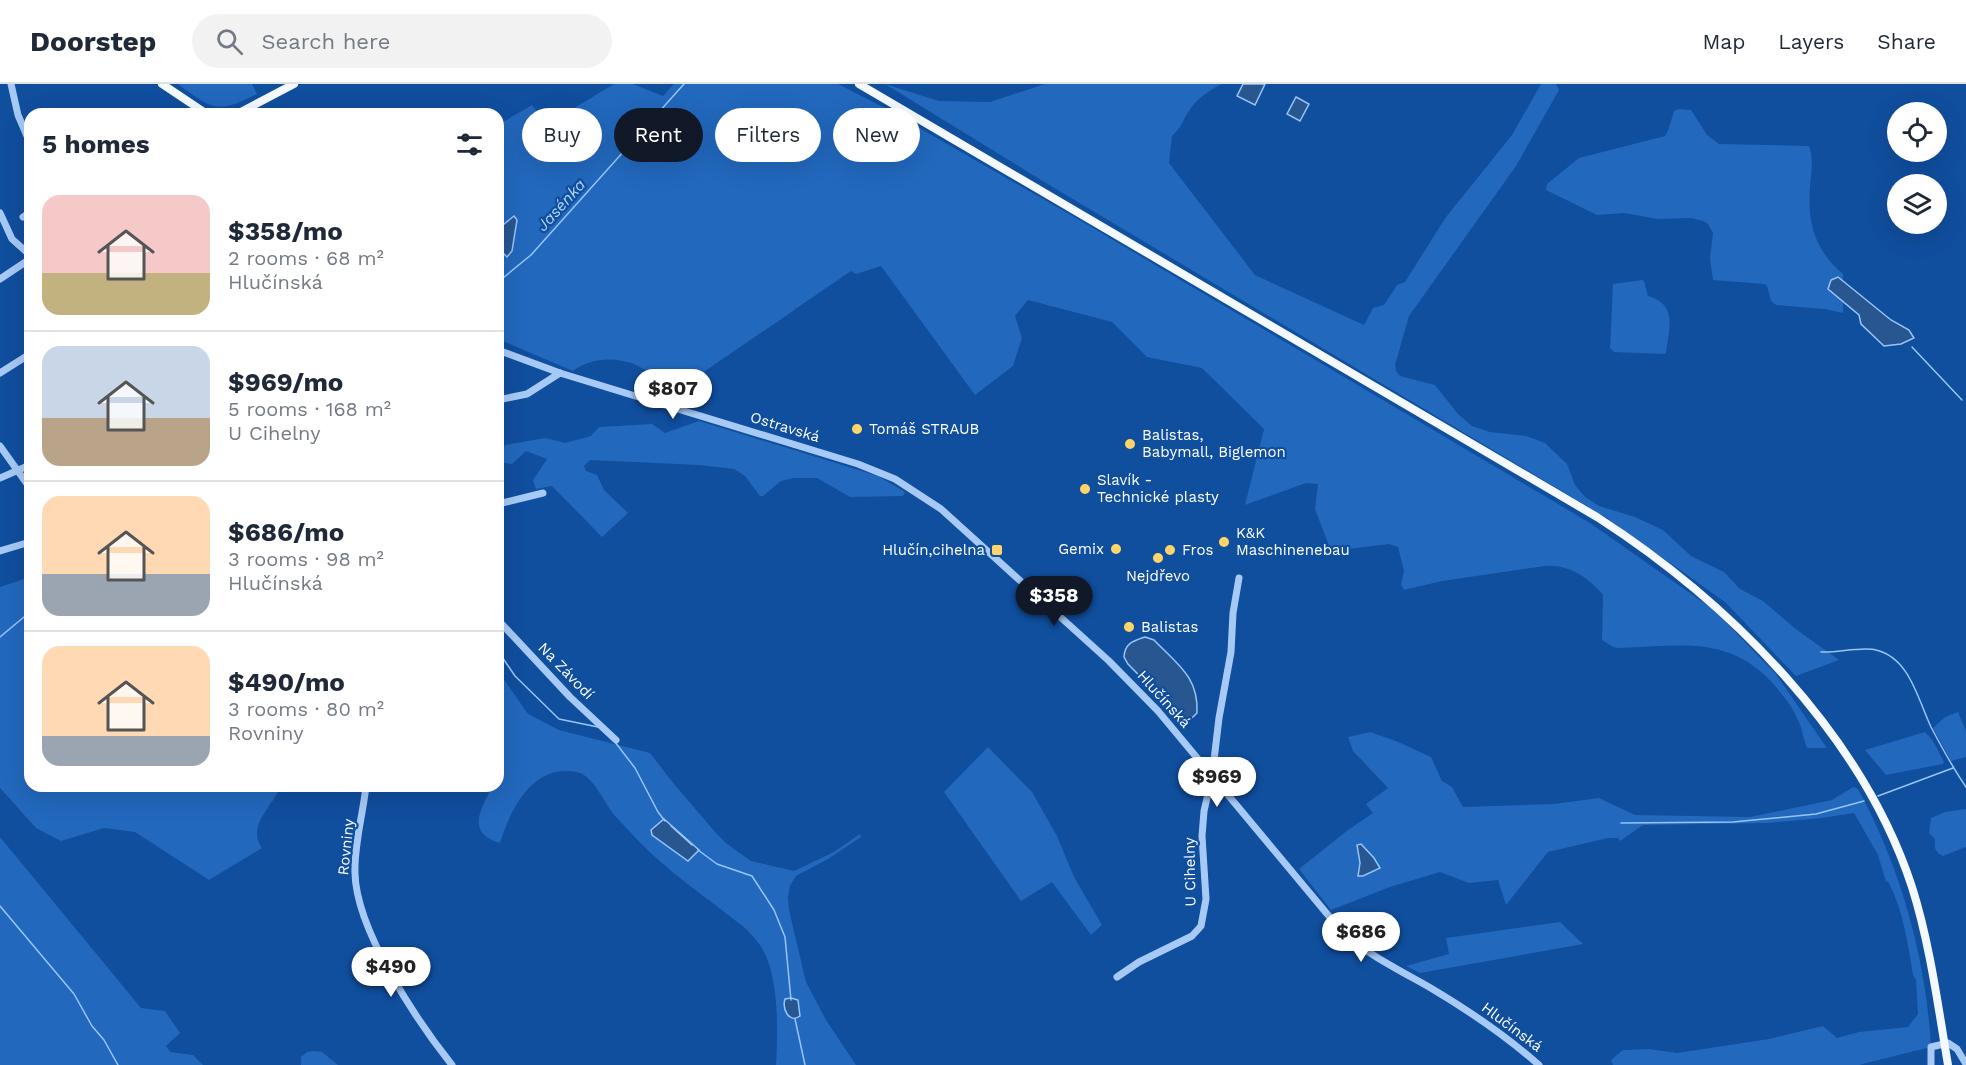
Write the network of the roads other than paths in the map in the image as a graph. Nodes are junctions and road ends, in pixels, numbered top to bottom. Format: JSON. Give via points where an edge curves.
{"nodes":[{"id":1,"x":11,"y":84,"type":"edge"},
{"id":2,"x":162,"y":84,"type":"edge"},
{"id":3,"x":294,"y":84,"type":"edge"},
{"id":4,"x":859,"y":84,"type":"edge"},
{"id":5,"x":187,"y":108,"type":"edge"},
{"id":6,"x":248,"y":108,"type":"edge"},
{"id":7,"x":24,"y":130,"type":"edge"},
{"id":8,"x":0,"y":213,"type":"edge"},
{"id":9,"x":24,"y":251,"type":"edge"},
{"id":10,"x":24,"y":261,"type":"edge"},
{"id":11,"x":0,"y":279,"type":"edge"},
{"id":12,"x":504,"y":352,"type":"edge"},
{"id":13,"x":24,"y":358,"type":"edge"},
{"id":14,"x":0,"y":373,"type":"edge"},
{"id":15,"x":560,"y":373,"type":"junction"},
{"id":16,"x":504,"y":399,"type":"edge"},
{"id":17,"x":0,"y":446,"type":"edge"},
{"id":18,"x":858,"y":464,"type":"joint"},
{"id":19,"x":24,"y":468,"type":"edge"},
{"id":20,"x":18,"y":470,"type":"junction"},
{"id":21,"x":0,"y":478,"type":"edge"},
{"id":22,"x":24,"y":479,"type":"edge"},
{"id":23,"x":543,"y":493,"type":"dead end"},
{"id":24,"x":504,"y":503,"type":"edge"},
{"id":25,"x":24,"y":544,"type":"edge"},
{"id":26,"x":0,"y":551,"type":"edge"},
{"id":27,"x":1239,"y":578,"type":"dead end"},
{"id":28,"x":504,"y":626,"type":"edge"},
{"id":29,"x":616,"y":740,"type":"dead end"},
{"id":30,"x":1212,"y":777,"type":"junction"},
{"id":31,"x":365,"y":792,"type":"edge"},
{"id":32,"x":1117,"y":977,"type":"dead end"},
{"id":33,"x":1945,"y":1044,"type":"junction"},
{"id":34,"x":1966,"y":1064,"type":"edge"},
{"id":35,"x":452,"y":1065,"type":"edge"},
{"id":36,"x":1539,"y":1065,"type":"edge"},
{"id":37,"x":1931,"y":1065,"type":"edge"},
{"id":38,"x":1948,"y":1065,"type":"edge"}],
"edges":[{"from":1,"to":7,"type":"street"},
{"from":2,"to":5,"type":"main road"},
{"from":3,"to":6,"type":"main road"},
{"from":4,"to":33,"type":"main road","via":[[1597,517],[1654,556],[1730,620],[1813,711],[1885,822],[1923,927]]},
{"from":8,"to":9,"type":"street","via":[[12,238]]},
{"from":10,"to":11,"type":"street"},
{"from":12,"to":15,"type":"street","name":"Ostravská"},
{"from":13,"to":14,"type":"street"},
{"from":15,"to":16,"type":"street","via":[[523,396]]},
{"from":15,"to":18,"type":"street","name":"Ostravská"},
{"from":17,"to":20,"type":"street"},
{"from":18,"to":30,"type":"street","name":"Hlučínská","via":[[909,487],[951,516],[1126,677]]},
{"from":19,"to":20,"type":"street"},
{"from":20,"to":21,"type":"street"},
{"from":20,"to":22,"type":"street"},
{"from":23,"to":24,"type":"street"},
{"from":25,"to":26,"type":"street"},
{"from":27,"to":30,"type":"street","name":"U Cihelny"},
{"from":28,"to":29,"type":"street","name":"Na Závodí"},
{"from":30,"to":32,"type":"street","name":"U Cihelny","via":[[1202,823],[1206,899],[1201,926],[1192,936]]},
{"from":30,"to":36,"type":"street","name":"Hlučínská","via":[[1343,933],[1369,953],[1481,1019]]},
{"from":31,"to":35,"type":"street","name":"Rovniny","via":[[355,872],[358,897],[386,963],[414,1014]]},
{"from":33,"to":34,"type":"street","via":[[1957,1049]]},
{"from":33,"to":37,"type":"street","via":[[1931,1047]]},
{"from":33,"to":38,"type":"main road"}]}
